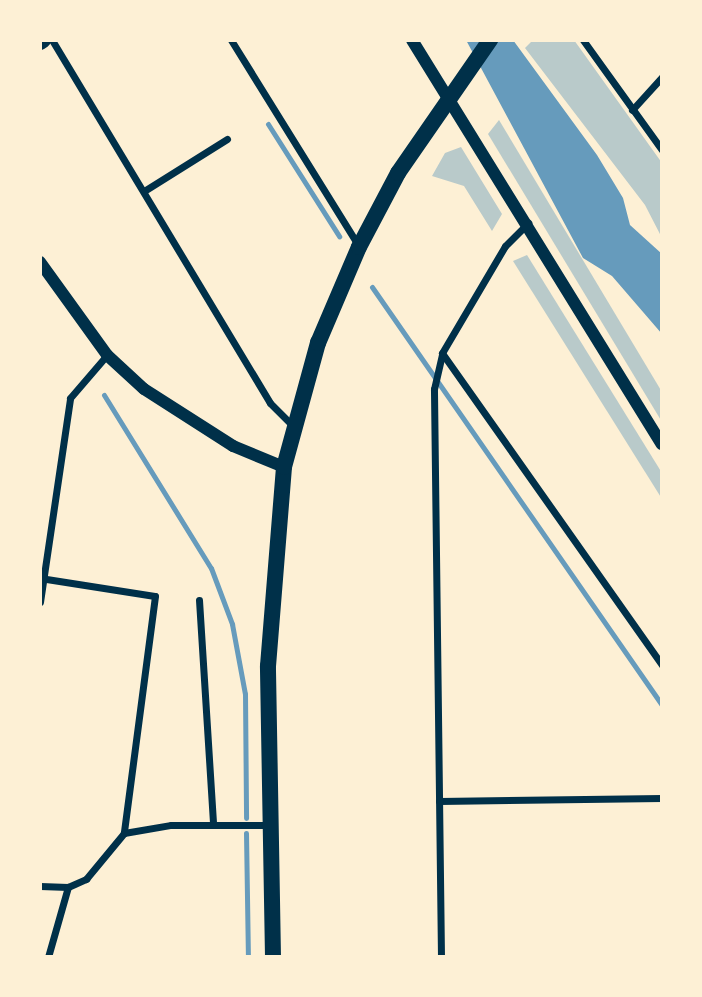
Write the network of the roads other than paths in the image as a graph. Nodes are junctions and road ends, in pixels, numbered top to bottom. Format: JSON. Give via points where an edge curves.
{"nodes":[{"id":1,"x":52,"y":40,"type":"edge"},
{"id":2,"x":231,"y":40,"type":"edge"},
{"id":3,"x":412,"y":40,"type":"edge"},
{"id":4,"x":490,"y":40,"type":"edge"},
{"id":5,"x":583,"y":40,"type":"edge"},
{"id":6,"x":662,"y":77,"type":"edge"},
{"id":7,"x":448,"y":99,"type":"junction"},
{"id":8,"x":632,"y":110,"type":"junction"},
{"id":9,"x":227,"y":139,"type":"dead end"},
{"id":10,"x":662,"y":150,"type":"edge"},
{"id":11,"x":144,"y":191,"type":"junction"},
{"id":12,"x":527,"y":223,"type":"junction"},
{"id":13,"x":359,"y":247,"type":"junction"},
{"id":14,"x":40,"y":262,"type":"edge"},
{"id":15,"x":442,"y":353,"type":"junction"},
{"id":16,"x":107,"y":355,"type":"junction"},
{"id":17,"x":294,"y":427,"type":"junction"},
{"id":18,"x":662,"y":444,"type":"edge"},
{"id":19,"x":284,"y":467,"type":"junction"},
{"id":20,"x":42,"y":578,"type":"edge"},
{"id":21,"x":199,"y":600,"type":"dead end"},
{"id":22,"x":40,"y":602,"type":"edge"},
{"id":23,"x":662,"y":665,"type":"edge"},
{"id":24,"x":662,"y":798,"type":"edge"},
{"id":25,"x":439,"y":801,"type":"junction"},
{"id":26,"x":213,"y":825,"type":"junction"},
{"id":27,"x":271,"y":825,"type":"junction"},
{"id":28,"x":124,"y":833,"type":"junction"},
{"id":29,"x":40,"y":886,"type":"edge"},
{"id":30,"x":68,"y":887,"type":"junction"},
{"id":31,"x":48,"y":957,"type":"edge"},
{"id":32,"x":273,"y":957,"type":"edge"},
{"id":33,"x":441,"y":957,"type":"edge"}],
"edges":[{"from":1,"to":11,"type":"street"},
{"from":2,"to":13,"type":"street"},
{"from":3,"to":7,"type":"street"},
{"from":4,"to":7,"type":"main road"},
{"from":5,"to":8,"type":"street"},
{"from":6,"to":8,"type":"street"},
{"from":7,"to":12,"type":"street"},
{"from":7,"to":13,"type":"main road","via":[[398,173]]},
{"from":8,"to":10,"type":"street"},
{"from":9,"to":11,"type":"street"},
{"from":11,"to":17,"type":"street","via":[[270,403]]},
{"from":12,"to":15,"type":"street","via":[[505,246]]},
{"from":12,"to":18,"type":"street"},
{"from":13,"to":17,"type":"main road","via":[[318,343]]},
{"from":14,"to":16,"type":"street"},
{"from":15,"to":23,"type":"street"},
{"from":15,"to":25,"type":"street","via":[[434,389]]},
{"from":16,"to":19,"type":"street","via":[[186,419]]},
{"from":16,"to":20,"type":"street","via":[[70,398]]},
{"from":17,"to":19,"type":"main road"},
{"from":19,"to":27,"type":"main road","via":[[270,611]]},
{"from":20,"to":22,"type":"street"},
{"from":20,"to":28,"type":"street","via":[[155,596]]},
{"from":21,"to":26,"type":"street"},
{"from":24,"to":25,"type":"street"},
{"from":25,"to":33,"type":"street"},
{"from":26,"to":27,"type":"street"},
{"from":26,"to":28,"type":"street"},
{"from":27,"to":32,"type":"main road"},
{"from":28,"to":30,"type":"street","via":[[86,879]]},
{"from":29,"to":30,"type":"street"},
{"from":30,"to":31,"type":"street"}]}
